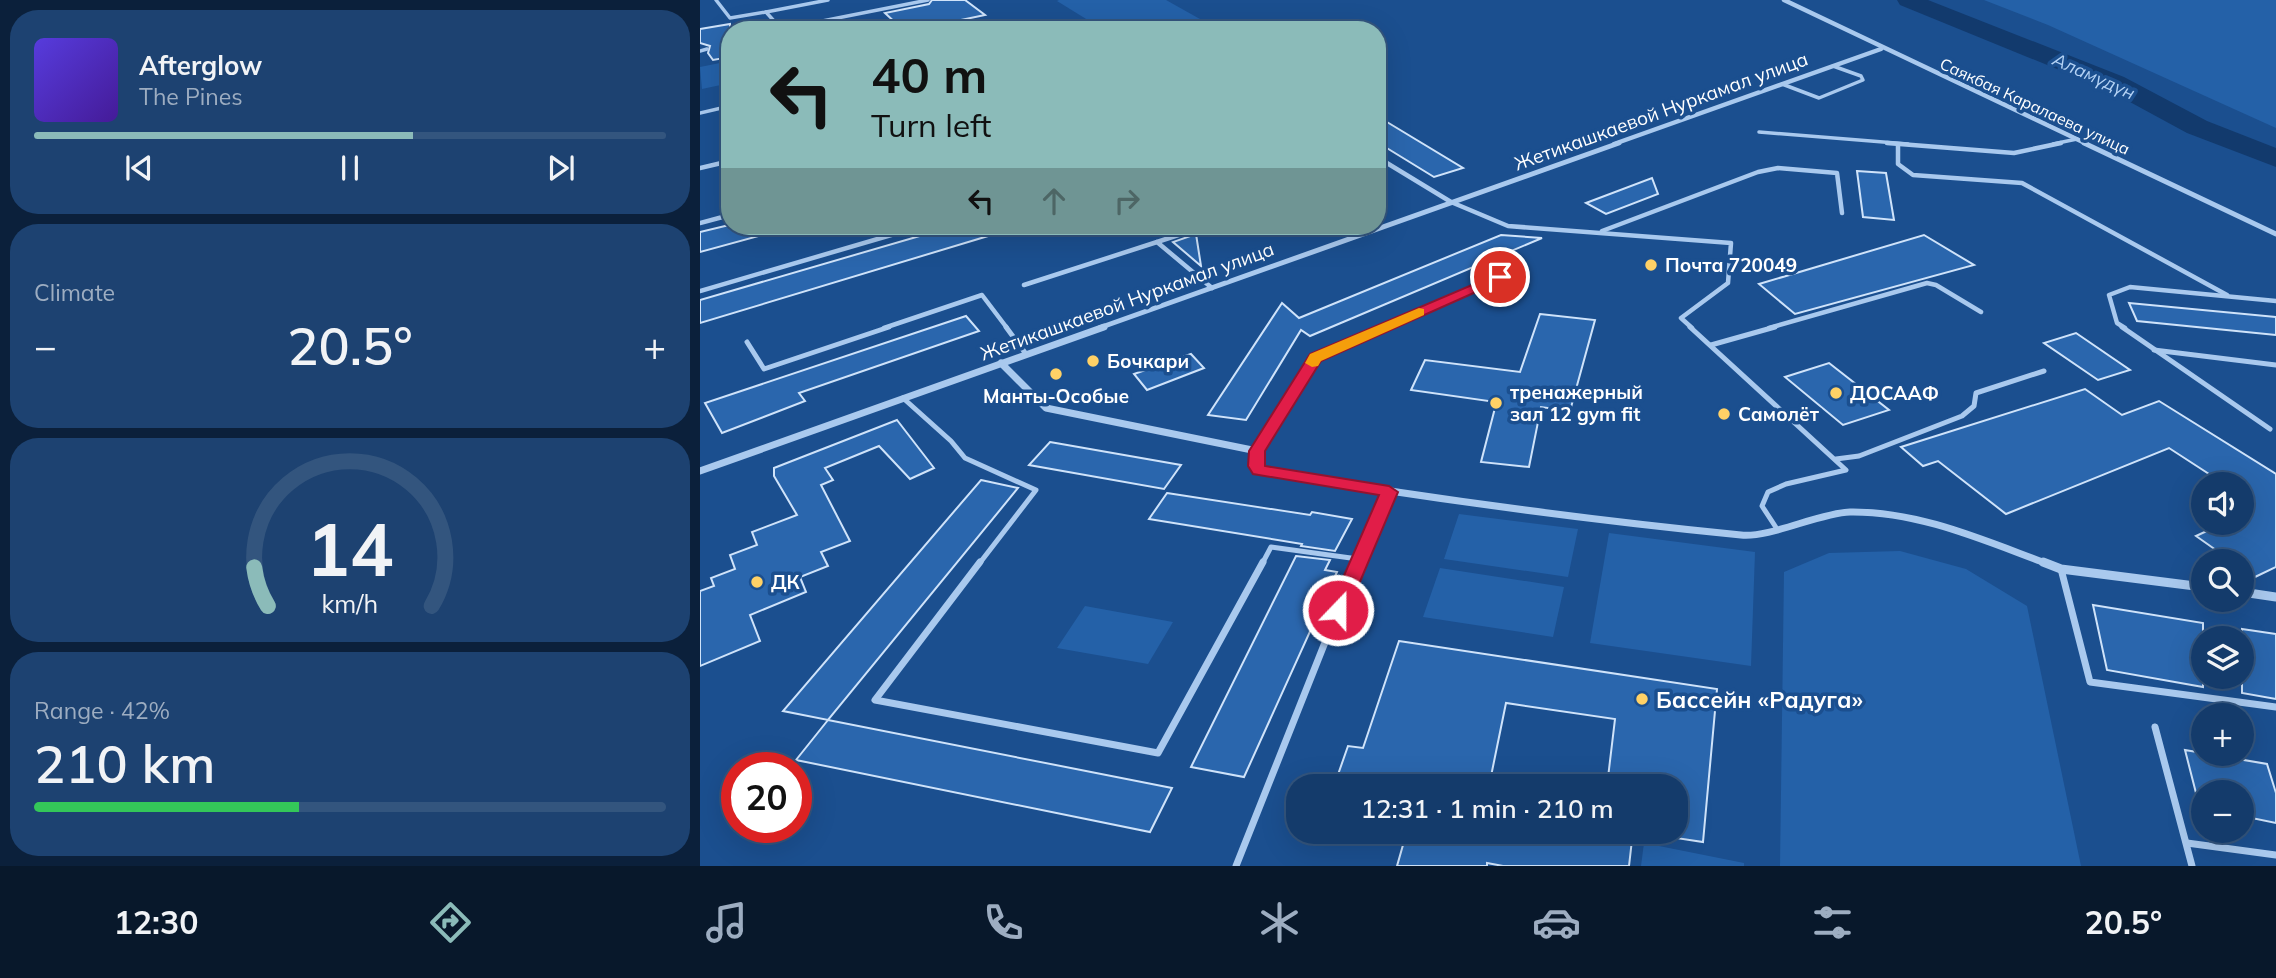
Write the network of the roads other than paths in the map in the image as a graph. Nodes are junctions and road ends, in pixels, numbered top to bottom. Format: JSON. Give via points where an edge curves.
{"nodes":[{"id":1,"x":716,"y":0,"type":"edge"},
{"id":2,"x":828,"y":0,"type":"edge"},
{"id":3,"x":929,"y":0,"type":"edge"},
{"id":4,"x":1784,"y":0,"type":"edge"},
{"id":5,"x":765,"y":12,"type":"junction"},
{"id":6,"x":774,"y":21,"type":"edge"},
{"id":7,"x":823,"y":21,"type":"edge"},
{"id":8,"x":1881,"y":48,"type":"junction"},
{"id":9,"x":707,"y":49,"type":"dead end"},
{"id":10,"x":700,"y":51,"type":"edge"},
{"id":11,"x":1833,"y":66,"type":"junction"},
{"id":12,"x":1782,"y":84,"type":"junction"},
{"id":13,"x":721,"y":108,"type":"edge"},
{"id":14,"x":700,"y":113,"type":"edge"},
{"id":15,"x":1759,"y":132,"type":"dead end"},
{"id":16,"x":2077,"y":139,"type":"junction"},
{"id":17,"x":1898,"y":145,"type":"junction"},
{"id":18,"x":721,"y":162,"type":"edge"},
{"id":19,"x":1386,"y":162,"type":"edge"},
{"id":20,"x":700,"y":168,"type":"edge"},
{"id":21,"x":1451,"y":202,"type":"junction"},
{"id":22,"x":1842,"y":213,"type":"dead end"},
{"id":23,"x":721,"y":217,"type":"edge"},
{"id":24,"x":700,"y":223,"type":"edge"},
{"id":25,"x":1386,"y":225,"type":"edge"},
{"id":26,"x":1599,"y":232,"type":"junction"},
{"id":27,"x":2276,"y":234,"type":"edge"},
{"id":28,"x":891,"y":235,"type":"edge"},
{"id":29,"x":1178,"y":235,"type":"edge"},
{"id":30,"x":1359,"y":235,"type":"edge"},
{"id":31,"x":1157,"y":242,"type":"junction"},
{"id":32,"x":1500,"y":277,"type":"dead end"},
{"id":33,"x":1024,"y":285,"type":"dead end"},
{"id":34,"x":1212,"y":288,"type":"junction"},
{"id":35,"x":700,"y":290,"type":"edge"},
{"id":36,"x":2229,"y":297,"type":"junction"},
{"id":37,"x":2276,"y":302,"type":"edge"},
{"id":38,"x":1981,"y":312,"type":"dead end"},
{"id":39,"x":747,"y":342,"type":"dead end"},
{"id":40,"x":1711,"y":345,"type":"junction"},
{"id":41,"x":2153,"y":350,"type":"junction"},
{"id":42,"x":1026,"y":354,"type":"junction"},
{"id":43,"x":1001,"y":363,"type":"junction"},
{"id":44,"x":2276,"y":365,"type":"edge"},
{"id":45,"x":2044,"y":370,"type":"dead end"},
{"id":46,"x":903,"y":398,"type":"junction"},
{"id":47,"x":2270,"y":429,"type":"dead end"},
{"id":48,"x":1257,"y":451,"type":"junction"},
{"id":49,"x":1836,"y":459,"type":"junction"},
{"id":50,"x":700,"y":471,"type":"edge"},
{"id":51,"x":1389,"y":492,"type":"junction"},
{"id":52,"x":1777,"y":529,"type":"junction"},
{"id":53,"x":1359,"y":559,"type":"junction"},
{"id":54,"x":2061,"y":569,"type":"junction"},
{"id":55,"x":2191,"y":585,"type":"edge"},
{"id":56,"x":2254,"y":594,"type":"edge"},
{"id":57,"x":2276,"y":597,"type":"edge"},
{"id":58,"x":2276,"y":707,"type":"edge"},
{"id":59,"x":2155,"y":727,"type":"dead end"},
{"id":60,"x":2187,"y":843,"type":"junction"},
{"id":61,"x":2276,"y":855,"type":"edge"},
{"id":62,"x":1236,"y":866,"type":"edge"},
{"id":63,"x":2192,"y":866,"type":"edge"}],
"edges":[{"from":1,"to":5,"type":"lane","via":[[730,19]]},
{"from":2,"to":5,"type":"lane"},
{"from":3,"to":7,"type":"lane"},
{"from":4,"to":8,"type":"street","name":"Саякбая Каралаева улица"},
{"from":5,"to":6,"type":"lane"},
{"from":8,"to":11,"type":"street","name":"Жетикашкаевой Нуркамал улица"},
{"from":8,"to":16,"type":"street","name":"Саякбая Каралаева улица"},
{"from":9,"to":10,"type":"lane"},
{"from":11,"to":12,"type":"street","name":"Жетикашкаевой Нуркамал улица"},
{"from":11,"to":12,"type":"lane","via":[[1863,80],[1819,98]]},
{"from":12,"to":21,"type":"street","name":"Жетикашкаевой Нуркамал улица"},
{"from":13,"to":14,"type":"lane"},
{"from":15,"to":17,"type":"lane"},
{"from":16,"to":17,"type":"lane","via":[[2014,153]]},
{"from":16,"to":27,"type":"street","name":"Саякбая Каралаева улица"},
{"from":17,"to":36,"type":"lane","via":[[1898,164],[1913,175],[2022,183]]},
{"from":18,"to":20,"type":"lane"},
{"from":19,"to":21,"type":"lane"},
{"from":21,"to":25,"type":"street","name":"Жетикашкаевой Нуркамал улица"},
{"from":21,"to":26,"type":"lane","via":[[1508,226]]},
{"from":22,"to":26,"type":"lane","via":[[1837,173],[1778,168]]},
{"from":23,"to":24,"type":"lane"},
{"from":26,"to":40,"type":"lane","via":[[1731,243],[1728,283],[1681,318]]},
{"from":28,"to":35,"type":"lane"},
{"from":29,"to":31,"type":"lane"},
{"from":30,"to":34,"type":"street","name":"Жетикашкаевой Нуркамал улица"},
{"from":31,"to":33,"type":"lane"},
{"from":31,"to":34,"type":"lane"},
{"from":32,"to":48,"type":"lane","via":[[1316,358]]},
{"from":34,"to":42,"type":"street","name":"Жетикашкаевой Нуркамал улица"},
{"from":36,"to":37,"type":"lane"},
{"from":36,"to":41,"type":"lane","via":[[2130,287],[2109,295],[2117,323]]},
{"from":38,"to":40,"type":"lane","via":[[1936,285],[1922,284]]},
{"from":39,"to":42,"type":"lane","via":[[764,369],[982,295]]},
{"from":40,"to":49,"type":"lane"},
{"from":41,"to":44,"type":"lane"},
{"from":41,"to":47,"type":"lane"},
{"from":42,"to":43,"type":"street","name":"Жетикашкаевой Нуркамал улица"},
{"from":43,"to":46,"type":"street","name":"Жетикашкаевой Нуркамал улица"},
{"from":43,"to":48,"type":"street","via":[[1046,408]]},
{"from":45,"to":49,"type":"lane","via":[[1976,393],[1975,405],[1962,416],[1859,456]]},
{"from":46,"to":50,"type":"street","name":"Жетикашкаевой Нуркамал улица"},
{"from":46,"to":53,"type":"lane","via":[[965,458],[1036,490],[875,700],[1158,753],[1271,547]]},
{"from":48,"to":51,"type":"street","via":[[1259,470]]},
{"from":49,"to":52,"type":"lane","via":[[1846,472],[1768,492],[1762,506]]},
{"from":51,"to":52,"type":"street","via":[[1746,536]]},
{"from":51,"to":53,"type":"lane"},
{"from":52,"to":54,"type":"street","via":[[1848,512],[1897,516],[1945,526]]},
{"from":53,"to":62,"type":"lane"},
{"from":54,"to":55,"type":"street"},
{"from":54,"to":58,"type":"lane","via":[[2090,682]]},
{"from":56,"to":57,"type":"street"},
{"from":59,"to":60,"type":"lane"},
{"from":60,"to":61,"type":"lane"},
{"from":60,"to":63,"type":"lane"}]}
